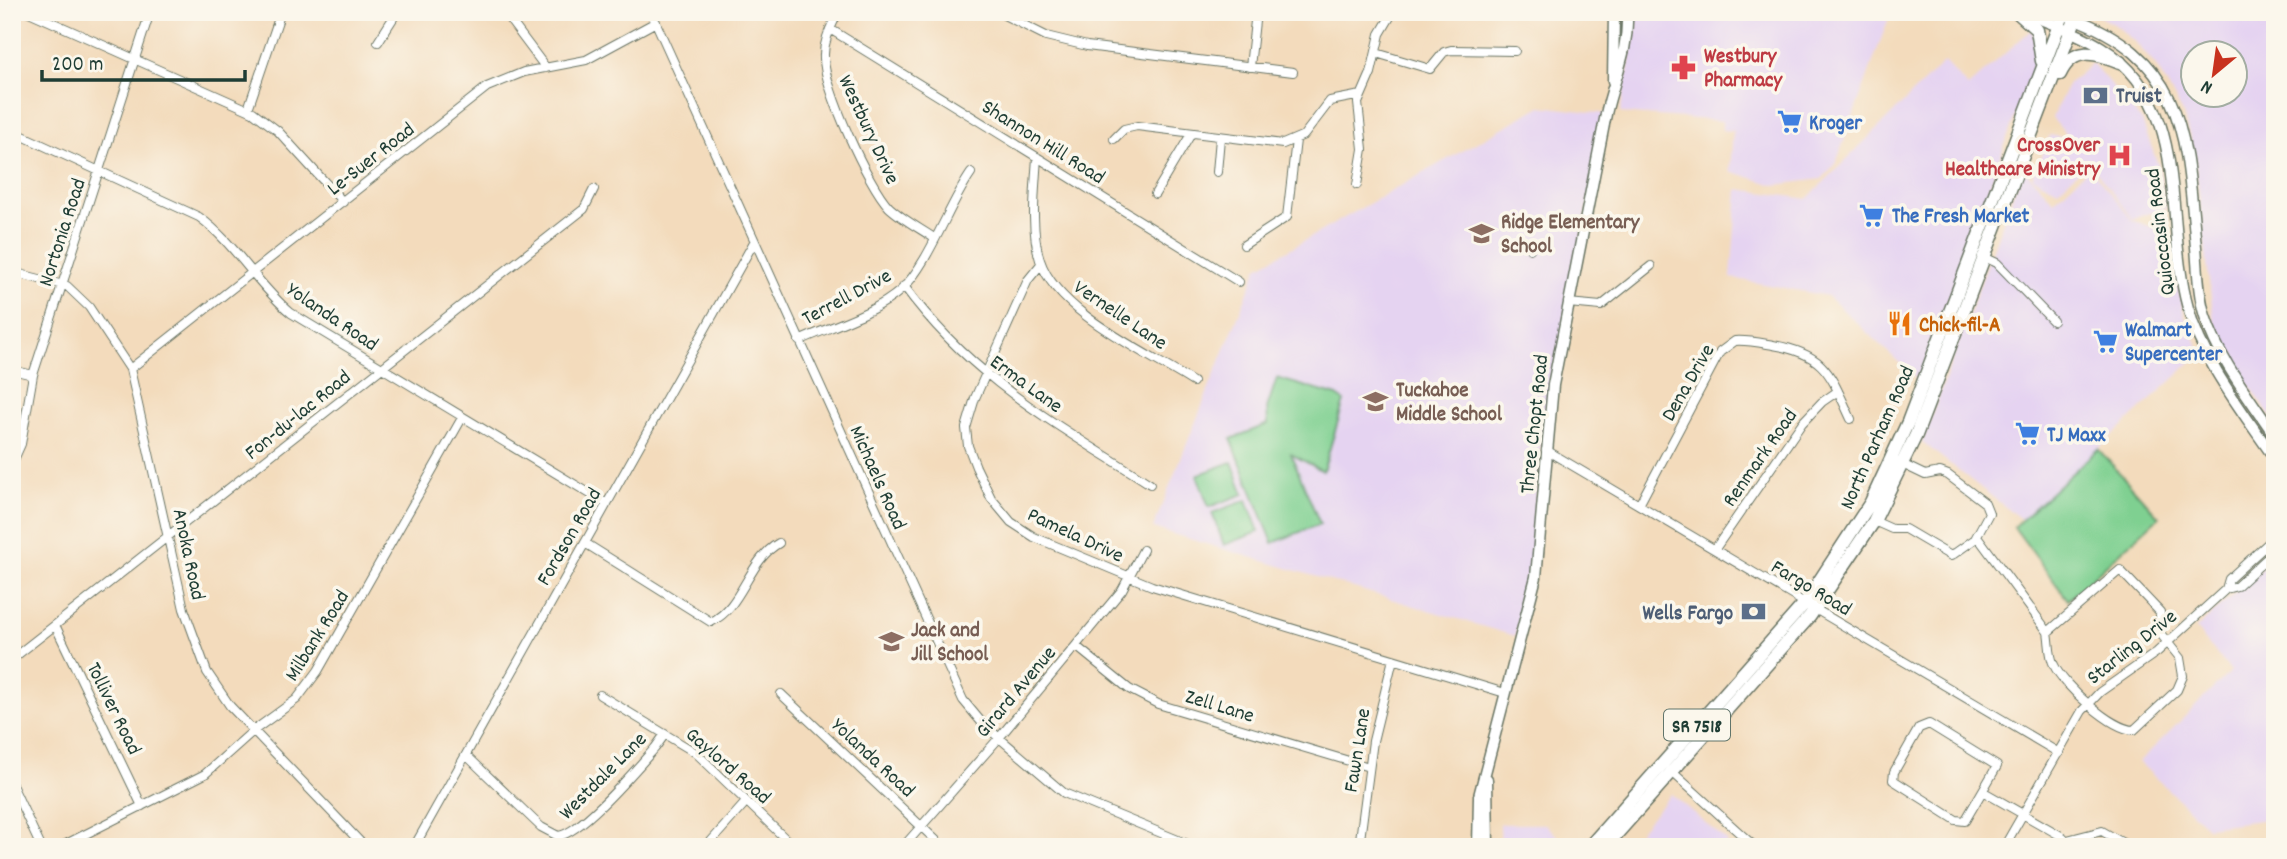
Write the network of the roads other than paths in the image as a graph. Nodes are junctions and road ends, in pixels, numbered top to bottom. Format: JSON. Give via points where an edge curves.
{"nodes":[{"id":1,"x":29,"y":12,"type":"edge"},
{"id":2,"x":150,"y":12,"type":"edge"},
{"id":3,"x":281,"y":12,"type":"edge"},
{"id":4,"x":397,"y":12,"type":"edge"},
{"id":5,"x":504,"y":12,"type":"edge"},
{"id":6,"x":651,"y":12,"type":"edge"},
{"id":7,"x":838,"y":12,"type":"edge"},
{"id":8,"x":998,"y":12,"type":"edge"},
{"id":9,"x":1256,"y":12,"type":"edge"},
{"id":10,"x":1393,"y":12,"type":"edge"},
{"id":11,"x":1614,"y":12,"type":"edge"},
{"id":12,"x":1627,"y":12,"type":"edge"},
{"id":13,"x":2017,"y":12,"type":"edge"},
{"id":14,"x":2023,"y":12,"type":"edge"},
{"id":15,"x":2067,"y":18,"type":"edge"},
{"id":16,"x":656,"y":22,"type":"junction"},
{"id":17,"x":830,"y":29,"type":"junction"},
{"id":18,"x":378,"y":42,"type":"dead end"},
{"id":19,"x":1515,"y":51,"type":"dead end"},
{"id":20,"x":1376,"y":53,"type":"junction"},
{"id":21,"x":135,"y":60,"type":"junction"},
{"id":22,"x":2120,"y":62,"type":"junction"},
{"id":23,"x":1250,"y":67,"type":"junction"},
{"id":24,"x":546,"y":68,"type":"junction"},
{"id":25,"x":2042,"y":71,"type":"junction"},
{"id":26,"x":1293,"y":72,"type":"dead end"},
{"id":27,"x":1613,"y":84,"type":"junction"},
{"id":28,"x":1361,"y":95,"type":"junction"},
{"id":29,"x":2045,"y":98,"type":"junction"},
{"id":30,"x":248,"y":109,"type":"junction"},
{"id":31,"x":12,"y":131,"type":"edge"},
{"id":32,"x":1191,"y":134,"type":"junction"},
{"id":33,"x":1220,"y":138,"type":"junction"},
{"id":34,"x":1114,"y":139,"type":"dead end"},
{"id":35,"x":1296,"y":140,"type":"junction"},
{"id":36,"x":1037,"y":157,"type":"junction"},
{"id":37,"x":99,"y":170,"type":"junction"},
{"id":38,"x":1217,"y":172,"type":"dead end"},
{"id":39,"x":971,"y":173,"type":"dead end"},
{"id":40,"x":1357,"y":186,"type":"dead end"},
{"id":41,"x":594,"y":189,"type":"dead end"},
{"id":42,"x":1155,"y":194,"type":"dead end"},
{"id":43,"x":342,"y":202,"type":"junction"},
{"id":44,"x":934,"y":237,"type":"junction"},
{"id":45,"x":754,"y":243,"type":"junction"},
{"id":46,"x":1244,"y":244,"type":"dead end"},
{"id":47,"x":1978,"y":255,"type":"junction"},
{"id":48,"x":1041,"y":264,"type":"junction"},
{"id":49,"x":1651,"y":266,"type":"dead end"},
{"id":50,"x":12,"y":272,"type":"edge"},
{"id":51,"x":253,"y":274,"type":"junction"},
{"id":52,"x":1239,"y":282,"type":"dead end"},
{"id":53,"x":63,"y":284,"type":"junction"},
{"id":54,"x":904,"y":286,"type":"junction"},
{"id":55,"x":1568,"y":303,"type":"junction"},
{"id":56,"x":2053,"y":321,"type":"dead end"},
{"id":57,"x":799,"y":341,"type":"junction"},
{"id":58,"x":130,"y":369,"type":"junction"},
{"id":59,"x":380,"y":369,"type":"junction"},
{"id":60,"x":12,"y":370,"type":"edge"},
{"id":61,"x":985,"y":374,"type":"junction"},
{"id":62,"x":33,"y":375,"type":"junction"},
{"id":63,"x":1193,"y":382,"type":"dead end"},
{"id":64,"x":1838,"y":391,"type":"junction"},
{"id":65,"x":462,"y":418,"type":"junction"},
{"id":66,"x":1852,"y":419,"type":"dead end"},
{"id":67,"x":2275,"y":436,"type":"edge"},
{"id":68,"x":1546,"y":450,"type":"junction"},
{"id":69,"x":2275,"y":460,"type":"edge"},
{"id":70,"x":1898,"y":462,"type":"junction"},
{"id":71,"x":12,"y":464,"type":"edge"},
{"id":72,"x":1150,"y":484,"type":"dead end"},
{"id":73,"x":607,"y":504,"type":"junction"},
{"id":74,"x":1639,"y":505,"type":"junction"},
{"id":75,"x":1874,"y":521,"type":"junction"},
{"id":76,"x":168,"y":536,"type":"junction"},
{"id":77,"x":1977,"y":536,"type":"junction"},
{"id":78,"x":2275,"y":537,"type":"edge"},
{"id":79,"x":779,"y":542,"type":"dead end"},
{"id":80,"x":585,"y":543,"type":"junction"},
{"id":81,"x":1715,"y":549,"type":"junction"},
{"id":82,"x":1143,"y":550,"type":"dead end"},
{"id":83,"x":2275,"y":551,"type":"edge"},
{"id":84,"x":1129,"y":578,"type":"junction"},
{"id":85,"x":2226,"y":589,"type":"junction"},
{"id":86,"x":1810,"y":606,"type":"junction"},
{"id":87,"x":55,"y":625,"type":"junction"},
{"id":88,"x":2048,"y":632,"type":"junction"},
{"id":89,"x":2167,"y":643,"type":"junction"},
{"id":90,"x":1076,"y":646,"type":"junction"},
{"id":91,"x":12,"y":659,"type":"edge"},
{"id":92,"x":1393,"y":659,"type":"junction"},
{"id":93,"x":1505,"y":693,"type":"junction"},
{"id":94,"x":781,"y":694,"type":"dead end"},
{"id":95,"x":600,"y":695,"type":"dead end"},
{"id":96,"x":2088,"y":704,"type":"junction"},
{"id":97,"x":253,"y":731,"type":"junction"},
{"id":98,"x":664,"y":734,"type":"junction"},
{"id":99,"x":999,"y":738,"type":"junction"},
{"id":100,"x":2059,"y":753,"type":"junction"},
{"id":101,"x":466,"y":755,"type":"junction"},
{"id":102,"x":1487,"y":766,"type":"junction"},
{"id":103,"x":1369,"y":767,"type":"junction"},
{"id":104,"x":1667,"y":768,"type":"junction"},
{"id":105,"x":12,"y":785,"type":"edge"},
{"id":106,"x":1984,"y":792,"type":"junction"},
{"id":107,"x":746,"y":802,"type":"junction"},
{"id":108,"x":142,"y":806,"type":"junction"},
{"id":109,"x":2023,"y":815,"type":"junction"},
{"id":110,"x":922,"y":826,"type":"junction"},
{"id":111,"x":2068,"y":844,"type":"edge"},
{"id":112,"x":41,"y":847,"type":"edge"},
{"id":113,"x":60,"y":847,"type":"edge"},
{"id":114,"x":365,"y":847,"type":"edge"},
{"id":115,"x":414,"y":847,"type":"edge"},
{"id":116,"x":706,"y":847,"type":"edge"},
{"id":117,"x":794,"y":847,"type":"edge"},
{"id":118,"x":903,"y":847,"type":"edge"},
{"id":119,"x":943,"y":847,"type":"edge"},
{"id":120,"x":1195,"y":847,"type":"edge"},
{"id":121,"x":1359,"y":847,"type":"edge"},
{"id":122,"x":1478,"y":847,"type":"edge"},
{"id":123,"x":1488,"y":847,"type":"edge"},
{"id":124,"x":1588,"y":847,"type":"edge"},
{"id":125,"x":1605,"y":847,"type":"edge"},
{"id":126,"x":1755,"y":847,"type":"edge"},
{"id":127,"x":2004,"y":847,"type":"edge"},
{"id":128,"x":2130,"y":847,"type":"edge"}],
"edges":[{"from":1,"to":21,"type":"street"},
{"from":2,"to":21,"type":"street","name":"Nortonia Road"},
{"from":3,"to":30,"type":"street"},
{"from":4,"to":18,"type":"street"},
{"from":5,"to":24,"type":"street"},
{"from":6,"to":16,"type":"street","name":"Michaels Road"},
{"from":7,"to":17,"type":"street","name":"Westbury Drive"},
{"from":8,"to":23,"type":"street","via":[[1046,36],[1087,47]]},
{"from":9,"to":23,"type":"street"},
{"from":10,"to":20,"type":"street","via":[[1380,34]]},
{"from":11,"to":27,"type":"main road","name":"Three Chopt Road"},
{"from":12,"to":27,"type":"main road","name":"Three Chopt Road","via":[[1626,50]]},
{"from":13,"to":25,"type":"highway","via":[[2040,36]]},
{"from":14,"to":15,"type":"main road"},
{"from":15,"to":22,"type":"main road","name":"Quioccasin Road"},
{"from":15,"to":25,"type":"highway","name":"North Parham Road","number":"SR 7518"},
{"from":15,"to":29,"type":"highway","name":"North Parham Road","number":"SR 7518"},
{"from":15,"to":67,"type":"main road","name":"Quioccasin Road","via":[[2115,38],[2142,60],[2175,110],[2187,151],[2205,316],[2222,355]]},
{"from":16,"to":24,"type":"street","name":"Le-Suer Road","via":[[586,60]]},
{"from":16,"to":45,"type":"street","name":"Michaels Road"},
{"from":17,"to":36,"type":"street","name":"Shannon Hill Road"},
{"from":17,"to":44,"type":"street","name":"Westbury Drive","via":[[824,54],[826,78],[873,184],[897,213]]},
{"from":19,"to":20,"type":"street","via":[[1451,50],[1430,69]]},
{"from":20,"to":28,"type":"street"},
{"from":21,"to":30,"type":"street"},
{"from":21,"to":37,"type":"street","name":"Nortonia Road"},
{"from":22,"to":29,"type":"highway","via":[[2094,52],[2074,57]]},
{"from":22,"to":69,"type":"main road","name":"Quioccasin Road","via":[[2147,93],[2164,131],[2180,274],[2192,320],[2206,351]]},
{"from":23,"to":26,"type":"street"},
{"from":24,"to":43,"type":"street","name":"Le-Suer Road","via":[[487,87]]},
{"from":25,"to":47,"type":"highway","name":"North Parham Road","number":"SR 7518"},
{"from":27,"to":55,"type":"main road","name":"Three Chopt Road"},
{"from":28,"to":35,"type":"street","via":[[1330,101],[1308,132]]},
{"from":28,"to":40,"type":"street","via":[[1357,114],[1363,149]]},
{"from":29,"to":47,"type":"highway","name":"North Parham Road","number":"SR 7518"},
{"from":30,"to":43,"type":"street","via":[[278,131]]},
{"from":31,"to":37,"type":"street","name":"Yolanda Road"},
{"from":32,"to":33,"type":"street"},
{"from":32,"to":34,"type":"street","via":[[1130,127]]},
{"from":32,"to":42,"type":"street"},
{"from":33,"to":35,"type":"street","via":[[1271,144]]},
{"from":33,"to":38,"type":"street"},
{"from":35,"to":46,"type":"street","via":[[1287,217]]},
{"from":36,"to":48,"type":"street","via":[[1035,225]]},
{"from":36,"to":52,"type":"street","name":"Shannon Hill Road"},
{"from":37,"to":51,"type":"street","name":"Yolanda Road","via":[[199,217]]},
{"from":37,"to":53,"type":"street","name":"Nortonia Road"},
{"from":39,"to":44,"type":"street","name":"Terrell Drive"},
{"from":41,"to":59,"type":"street","name":"Fon-du-lac Road","via":[[584,209]]},
{"from":43,"to":51,"type":"street","name":"Le-Suer Road"},
{"from":44,"to":54,"type":"street","name":"Terrell Drive"},
{"from":45,"to":57,"type":"street","name":"Michaels Road"},
{"from":45,"to":73,"type":"street","name":"Fordson Road"},
{"from":47,"to":56,"type":"street","via":[[1997,263]]},
{"from":47,"to":70,"type":"highway","name":"North Parham Road","number":"SR 7518"},
{"from":48,"to":61,"type":"street","name":"Pamela Drive","via":[[1028,280]]},
{"from":48,"to":63,"type":"street","name":"Vernelle Lane","via":[[1055,290],[1072,307]]},
{"from":49,"to":55,"type":"street","via":[[1601,306]]},
{"from":50,"to":53,"type":"street","name":"Anoka Road"},
{"from":51,"to":58,"type":"street","name":"Le-Suer Road"},
{"from":51,"to":59,"type":"street","name":"Yolanda Road","via":[[291,313]]},
{"from":53,"to":58,"type":"street","name":"Anoka Road","via":[[89,307]]},
{"from":53,"to":62,"type":"street","name":"Nortonia Road"},
{"from":54,"to":57,"type":"street","name":"Terrell Drive","via":[[874,306]]},
{"from":54,"to":61,"type":"street","name":"Erma Lane","via":[[944,337]]},
{"from":55,"to":68,"type":"main road","name":"Three Chopt Road"},
{"from":57,"to":99,"type":"street","name":"Michaels Road","via":[[952,681],[971,711]]},
{"from":58,"to":76,"type":"street","name":"Anoka Road"},
{"from":59,"to":65,"type":"street","name":"Yolanda Road"},
{"from":59,"to":76,"type":"street","name":"Fon-du-lac Road"},
{"from":60,"to":62,"type":"street"},
{"from":61,"to":72,"type":"street","name":"Erma Lane","via":[[1024,405]]},
{"from":61,"to":84,"type":"street","name":"Pamela Drive","via":[[968,415],[966,437],[991,498],[1022,531]]},
{"from":62,"to":71,"type":"street","name":"Nortonia Road","via":[[21,444]]},
{"from":64,"to":66,"type":"street","name":"Dena Drive"},
{"from":64,"to":74,"type":"street","name":"Dena Drive","via":[[1807,353],[1744,341],[1730,343],[1720,352]]},
{"from":64,"to":81,"type":"street","name":"Renmark Road","via":[[1802,423]]},
{"from":65,"to":73,"type":"street","name":"Yolanda Road"},
{"from":65,"to":97,"type":"street","name":"Milbank Road","via":[[318,671],[297,699]]},
{"from":68,"to":74,"type":"street","name":"Fargo Road"},
{"from":68,"to":93,"type":"main road","name":"Three Chopt Road","via":[[1536,577]]},
{"from":70,"to":75,"type":"highway","name":"North Parham Road","number":"SR 7518"},
{"from":70,"to":77,"type":"street","via":[[1925,475],[1943,472],[1985,503],[1989,513]]},
{"from":70,"to":86,"type":"highway","name":"North Parham Road","number":"SR 7518"},
{"from":73,"to":80,"type":"street","name":"Fordson Road"},
{"from":74,"to":81,"type":"street","name":"Fargo Road"},
{"from":75,"to":77,"type":"street","via":[[1892,529],[1901,527],[1951,556]]},
{"from":75,"to":86,"type":"highway","name":"North Parham Road","number":"SR 7518"},
{"from":76,"to":87,"type":"street","name":"Fon-du-lac Road"},
{"from":76,"to":97,"type":"street","name":"Anoka Road","via":[[196,649],[217,688]]},
{"from":77,"to":88,"type":"street"},
{"from":78,"to":85,"type":"street","name":"Starling Drive","via":[[2229,579]]},
{"from":79,"to":80,"type":"street","via":[[763,553],[722,616],[711,622]]},
{"from":80,"to":101,"type":"street","name":"Fordson Road"},
{"from":81,"to":86,"type":"street","name":"Fargo Road"},
{"from":82,"to":84,"type":"street","name":"Girard Avenue"},
{"from":83,"to":85,"type":"street","name":"Starling Drive","via":[[2237,586]]},
{"from":84,"to":90,"type":"street","name":"Girard Avenue"},
{"from":84,"to":92,"type":"street","name":"Pamela Drive"},
{"from":85,"to":89,"type":"street","name":"Starling Drive"},
{"from":86,"to":100,"type":"street","name":"Fargo Road"},
{"from":86,"to":104,"type":"highway","name":"North Parham Road","number":"SR 7518"},
{"from":87,"to":91,"type":"street","name":"Fon-du-lac Road"},
{"from":87,"to":108,"type":"street","name":"Tolliver Road"},
{"from":88,"to":89,"type":"street","via":[[2123,570],[2160,612],[2159,629]]},
{"from":88,"to":96,"type":"street","via":[[2053,664]]},
{"from":89,"to":96,"type":"street","name":"Starling Drive"},
{"from":89,"to":96,"type":"street","via":[[2182,664],[2182,682],[2140,727],[2125,729]]},
{"from":90,"to":99,"type":"street","name":"Girard Avenue"},
{"from":90,"to":103,"type":"street","name":"Zell Lane","via":[[1129,689],[1158,704]]},
{"from":92,"to":93,"type":"street","name":"Pamela Drive"},
{"from":92,"to":103,"type":"street","name":"Fawn Lane"},
{"from":93,"to":102,"type":"main road","name":"Three Chopt Road"},
{"from":94,"to":110,"type":"street","name":"Yolanda Road"},
{"from":95,"to":98,"type":"street","name":"Gaylord Road"},
{"from":96,"to":100,"type":"street","name":"Starling Drive"},
{"from":97,"to":108,"type":"street","name":"Milbank Road","via":[[205,774]]},
{"from":97,"to":114,"type":"street","name":"Anoka Road"},
{"from":98,"to":101,"type":"street","name":"Westdale Lane","via":[[656,748],[579,826],[558,836],[541,827]]},
{"from":98,"to":107,"type":"street","name":"Gaylord Road","via":[[695,753]]},
{"from":99,"to":110,"type":"street","name":"Girard Avenue"},
{"from":99,"to":120,"type":"street","name":"Michaels Road","via":[[1078,801]]},
{"from":100,"to":109,"type":"street","name":"Starling Drive"},
{"from":101,"to":115,"type":"street","name":"Fordson Road"},
{"from":102,"to":122,"type":"main road","name":"Three Chopt Road","via":[[1479,796]]},
{"from":102,"to":123,"type":"main road","name":"Three Chopt Road"},
{"from":103,"to":121,"type":"street","name":"Fawn Lane"},
{"from":104,"to":124,"type":"highway","name":"North Parham Road","number":"SR 7518"},
{"from":104,"to":125,"type":"highway","name":"North Parham Road","number":"SR 7518"},
{"from":104,"to":126,"type":"street"},
{"from":105,"to":112,"type":"street"},
{"from":106,"to":106,"type":"street","via":[[1962,822],[1892,777],[1919,728],[1929,724],[1996,764]]},
{"from":106,"to":109,"type":"street"},
{"from":107,"to":116,"type":"street"},
{"from":107,"to":117,"type":"street","name":"Gaylord Road"},
{"from":108,"to":113,"type":"street","name":"Milbank Road"},
{"from":109,"to":111,"type":"street"},
{"from":109,"to":127,"type":"street","name":"Starling Drive"},
{"from":110,"to":118,"type":"street","name":"Girard Avenue"},
{"from":110,"to":119,"type":"street","name":"Yolanda Road"},
{"from":111,"to":128,"type":"street","via":[[2102,831]]}]}
